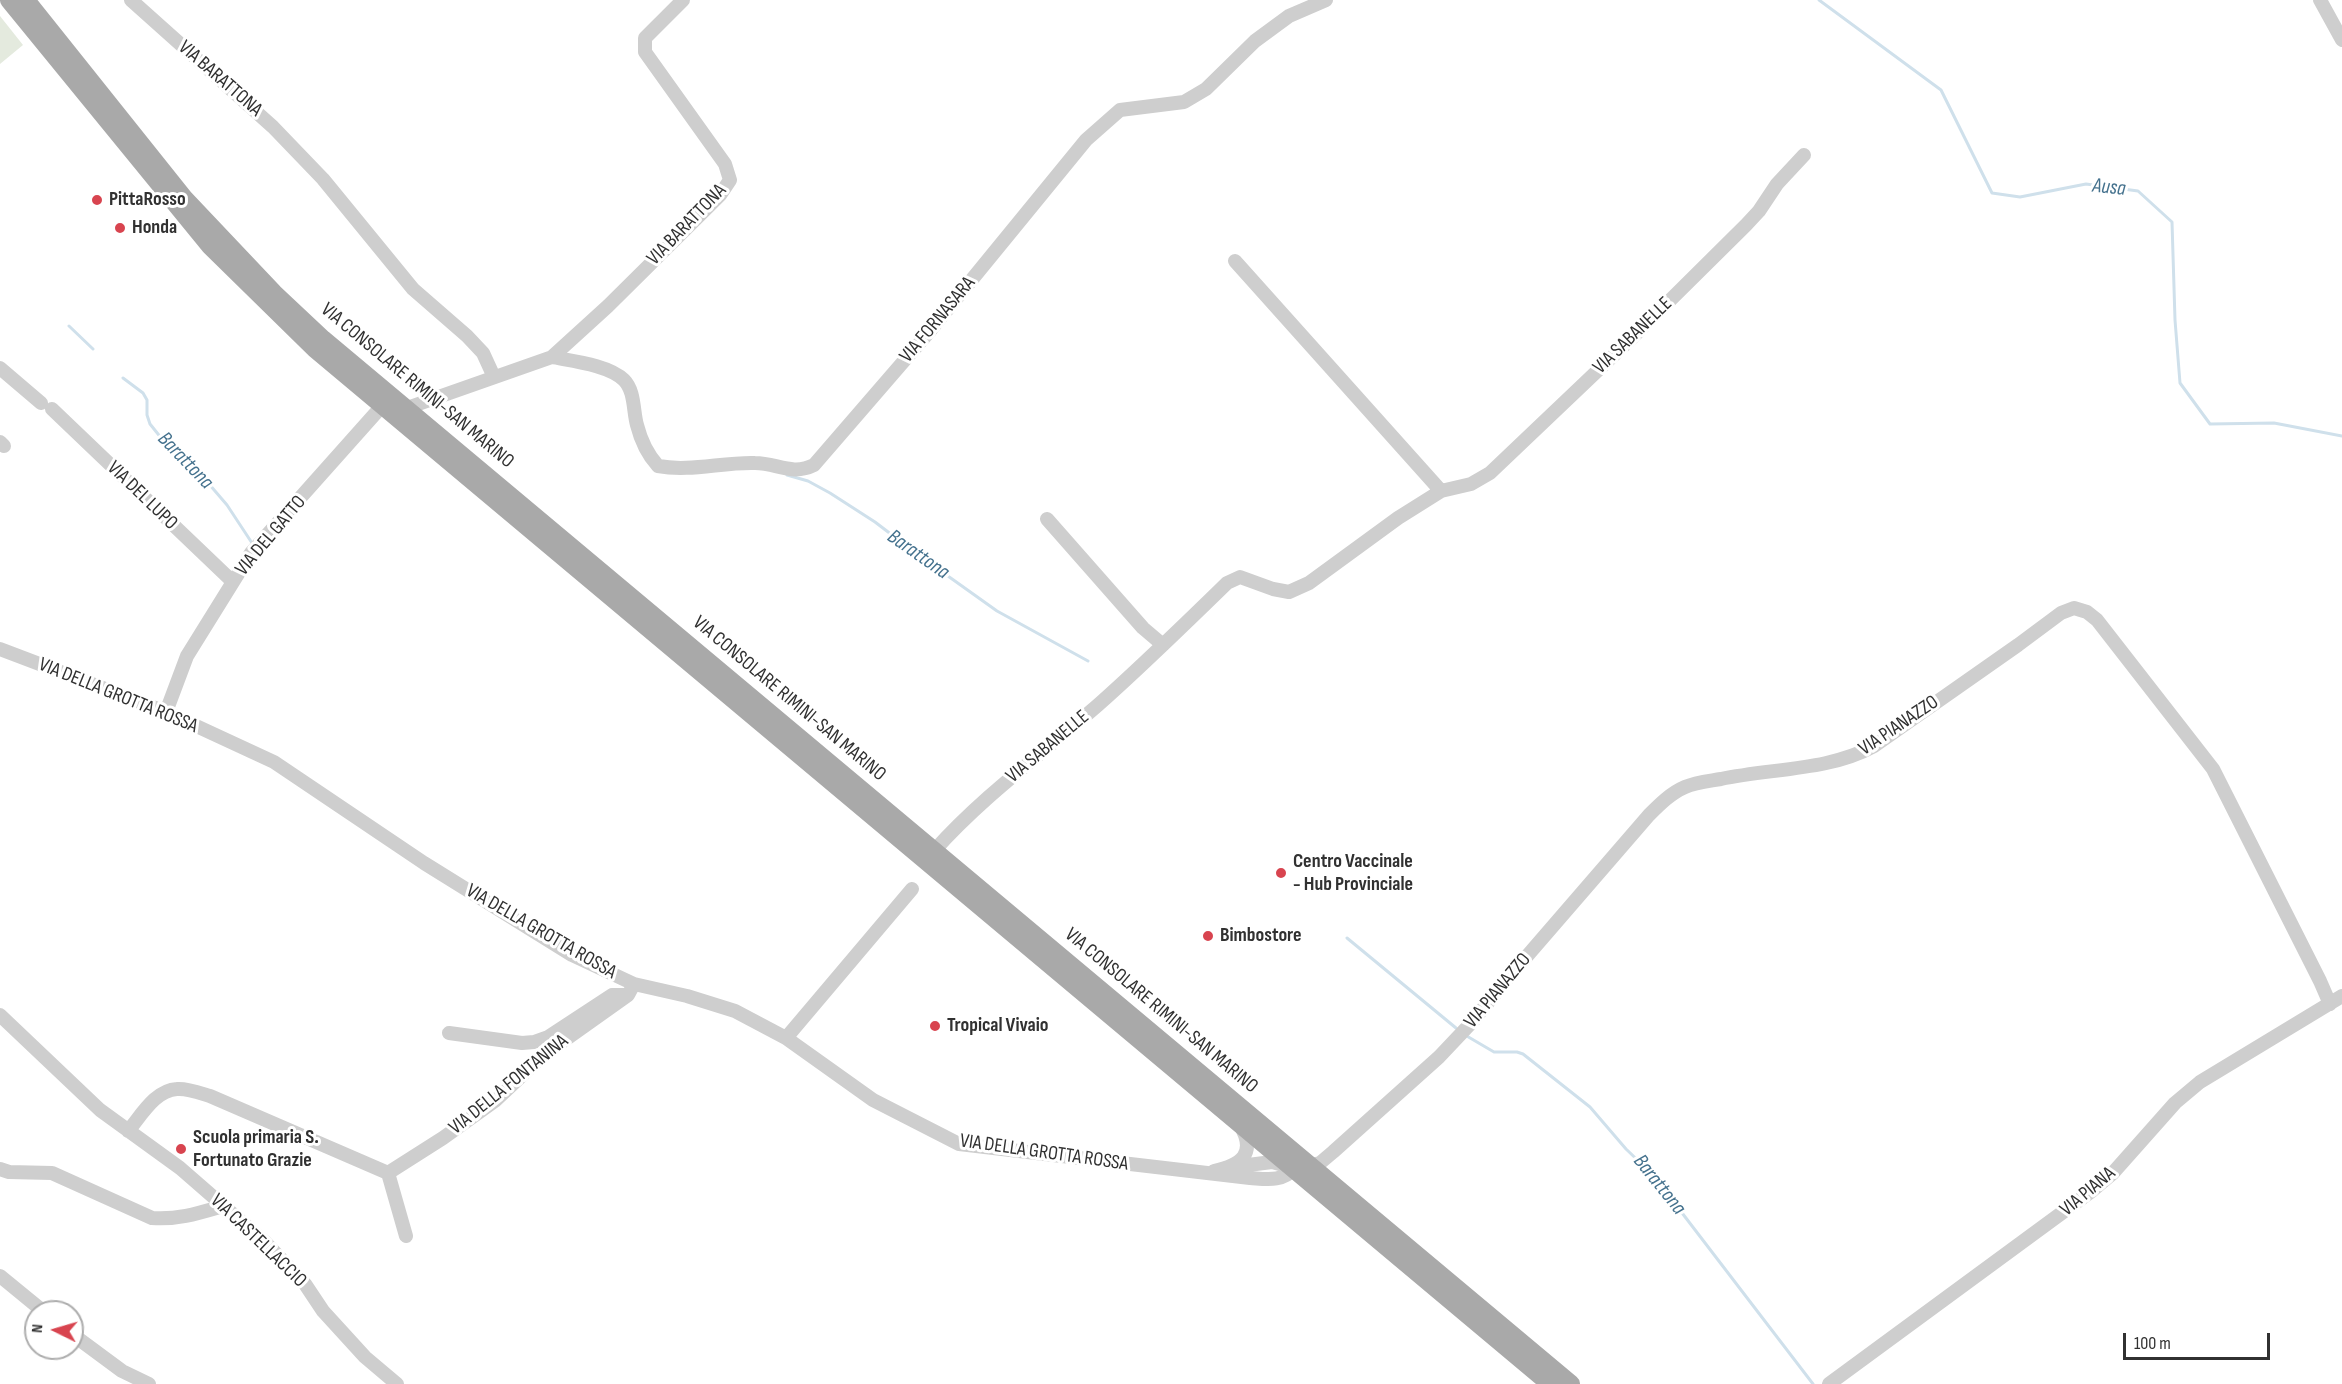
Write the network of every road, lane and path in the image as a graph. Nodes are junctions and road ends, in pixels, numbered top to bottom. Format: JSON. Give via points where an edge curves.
{"nodes":[{"id":1,"x":9,"y":0,"type":"edge"},
{"id":2,"x":26,"y":0,"type":"edge"},
{"id":3,"x":131,"y":0,"type":"edge"},
{"id":4,"x":683,"y":0,"type":"edge"},
{"id":5,"x":1326,"y":0,"type":"edge"},
{"id":6,"x":2320,"y":0,"type":"edge"},
{"id":7,"x":2342,"y":40,"type":"edge"},
{"id":8,"x":1804,"y":155,"type":"dead end"},
{"id":9,"x":1235,"y":261,"type":"dead end"},
{"id":10,"x":552,"y":357,"type":"junction"},
{"id":11,"x":0,"y":368,"type":"edge"},
{"id":12,"x":494,"y":377,"type":"junction"},
{"id":13,"x":382,"y":406,"type":"junction"},
{"id":14,"x":407,"y":408,"type":"junction"},
{"id":15,"x":1441,"y":491,"type":"junction"},
{"id":16,"x":1047,"y":519,"type":"dead end"},
{"id":17,"x":233,"y":582,"type":"junction"},
{"id":18,"x":1163,"y":645,"type":"junction"},
{"id":19,"x":0,"y":649,"type":"edge"},
{"id":20,"x":166,"y":712,"type":"junction"},
{"id":21,"x":934,"y":851,"type":"junction"},
{"id":22,"x":912,"y":889,"type":"dead end"},
{"id":23,"x":631,"y":990,"type":"junction"},
{"id":24,"x":2342,"y":996,"type":"edge"},
{"id":25,"x":2330,"y":1004,"type":"junction"},
{"id":26,"x":0,"y":1015,"type":"edge"},
{"id":27,"x":449,"y":1033,"type":"dead end"},
{"id":28,"x":786,"y":1038,"type":"junction"},
{"id":29,"x":1238,"y":1122,"type":"junction"},
{"id":30,"x":128,"y":1131,"type":"junction"},
{"id":31,"x":0,"y":1157,"type":"edge"},
{"id":32,"x":1232,"y":1167,"type":"junction"},
{"id":33,"x":1303,"y":1168,"type":"junction"},
{"id":34,"x":5,"y":1171,"type":"edge"},
{"id":35,"x":388,"y":1173,"type":"junction"},
{"id":36,"x":1206,"y":1173,"type":"junction"},
{"id":37,"x":223,"y":1206,"type":"junction"},
{"id":38,"x":406,"y":1236,"type":"dead end"},
{"id":39,"x":0,"y":1276,"type":"edge"},
{"id":40,"x":29,"y":1300,"type":"edge"},
{"id":41,"x":84,"y":1343,"type":"edge"},
{"id":42,"x":149,"y":1384,"type":"edge"},
{"id":43,"x":397,"y":1384,"type":"edge"},
{"id":44,"x":1550,"y":1384,"type":"edge"},
{"id":45,"x":1571,"y":1384,"type":"edge"},
{"id":46,"x":1829,"y":1384,"type":"edge"}],
"edges":[{"from":1,"to":13,"type":"main road","name":"VIA CONSOLARE RIMINI-SAN MARINO","via":[[210,246],[315,350]]},
{"from":2,"to":14,"type":"main road","name":"VIA CONSOLARE RIMINI-SAN MARINO","via":[[214,230],[323,339]]},
{"from":3,"to":12,"type":"street","name":"VIA BARATTONA","via":[[273,127],[323,179],[413,289],[483,353]]},
{"from":4,"to":10,"type":"street","name":"VIA BARATTONA","via":[[645,38],[645,52],[725,164],[730,180],[720,195],[624,291]]},
{"from":5,"to":10,"type":"street","name":"VIA FORNASARA","via":[[1289,16],[1255,41],[1206,89],[1184,102],[1120,110],[1086,140],[929,333],[814,465],[803,470],[756,462],[676,469],[658,466],[646,453],[624,380],[605,369]]},
{"from":6,"to":7,"type":"street"},
{"from":8,"to":15,"type":"street","name":"VIA SABANELLE","via":[[1746,225],[1490,473],[1471,484]]},
{"from":9,"to":15,"type":"street"},
{"from":10,"to":12,"type":"street","name":"VIA BARATTONA"},
{"from":11,"to":17,"type":"street","name":"VIA DEL LUPO","via":[[46,406]]},
{"from":12,"to":14,"type":"street","name":"VIA BARATTONA"},
{"from":13,"to":14,"type":"street"},
{"from":13,"to":17,"type":"street","name":"VIA DEL GATTO","via":[[251,553]]},
{"from":13,"to":29,"type":"main road","name":"VIA CONSOLARE RIMINI-SAN MARINO"},
{"from":14,"to":21,"type":"main road","name":"VIA CONSOLARE RIMINI-SAN MARINO"},
{"from":15,"to":18,"type":"street","name":"VIA SABANELLE","via":[[1309,583],[1289,592],[1240,577],[1227,583]]},
{"from":16,"to":18,"type":"street","via":[[1143,628]]},
{"from":17,"to":20,"type":"street","name":"VIA DEL GATTO","via":[[187,656]]},
{"from":18,"to":21,"type":"street","name":"VIA SABANELLE","via":[[994,792]]},
{"from":19,"to":20,"type":"street","name":"VIA DELLA GROTTA ROSSA"},
{"from":20,"to":23,"type":"street","name":"VIA DELLA GROTTA ROSSA","via":[[274,762],[424,863]]},
{"from":21,"to":33,"type":"main road","name":"VIA CONSOLARE RIMINI-SAN MARINO"},
{"from":22,"to":28,"type":"street"},
{"from":23,"to":27,"type":"street","name":"VIA DELLA FONTANINA","via":[[612,995],[534,1042]]},
{"from":23,"to":28,"type":"street","name":"VIA DELLA GROTTA ROSSA","via":[[687,996],[735,1011]]},
{"from":23,"to":35,"type":"street","name":"VIA DELLA FONTANINA","via":[[545,1054],[487,1106]]},
{"from":24,"to":25,"type":"street","name":"VIA PIANA"},
{"from":25,"to":33,"type":"street","name":"VIA PIANAZZO","via":[[2213,769],[2097,620],[2073,608],[1857,755],[1698,783],[1670,795],[1439,1057],[1333,1152]]},
{"from":25,"to":46,"type":"street","name":"VIA PIANA","via":[[2200,1082],[2093,1190]]},
{"from":26,"to":30,"type":"street","name":"VIA CASTELLACCIO","via":[[69,1082]]},
{"from":28,"to":36,"type":"street","name":"VIA DELLA GROTTA ROSSA","via":[[873,1100],[959,1144]]},
{"from":29,"to":32,"type":"street","via":[[1247,1142],[1245,1153]]},
{"from":29,"to":33,"type":"main road","name":"VIA CONSOLARE RIMINI-SAN MARINO"},
{"from":30,"to":35,"type":"street","via":[[158,1096],[179,1088],[210,1096]]},
{"from":30,"to":37,"type":"street","name":"VIA CASTELLACCIO","via":[[180,1168]]},
{"from":31,"to":34,"type":"street"},
{"from":32,"to":33,"type":"street","name":"VIA DELLA GROTTA ROSSA","via":[[1272,1161]]},
{"from":32,"to":36,"type":"street","name":"VIA DELLA GROTTA ROSSA"},
{"from":33,"to":36,"type":"street","name":"VIA DELLA GROTTA ROSSA","via":[[1277,1179]]},
{"from":33,"to":44,"type":"main road","name":"VIA CONSOLARE RIMINI-SAN MARINO"},
{"from":33,"to":45,"type":"main road","name":"VIA CONSOLARE RIMINI-SAN MARINO"},
{"from":34,"to":37,"type":"street","via":[[62,1176],[152,1218],[196,1215]]},
{"from":35,"to":38,"type":"street"},
{"from":37,"to":43,"type":"street","name":"VIA CASTELLACCIO","via":[[265,1242],[364,1357]]},
{"from":39,"to":40,"type":"street"},
{"from":41,"to":42,"type":"street","via":[[122,1371]]}]}
